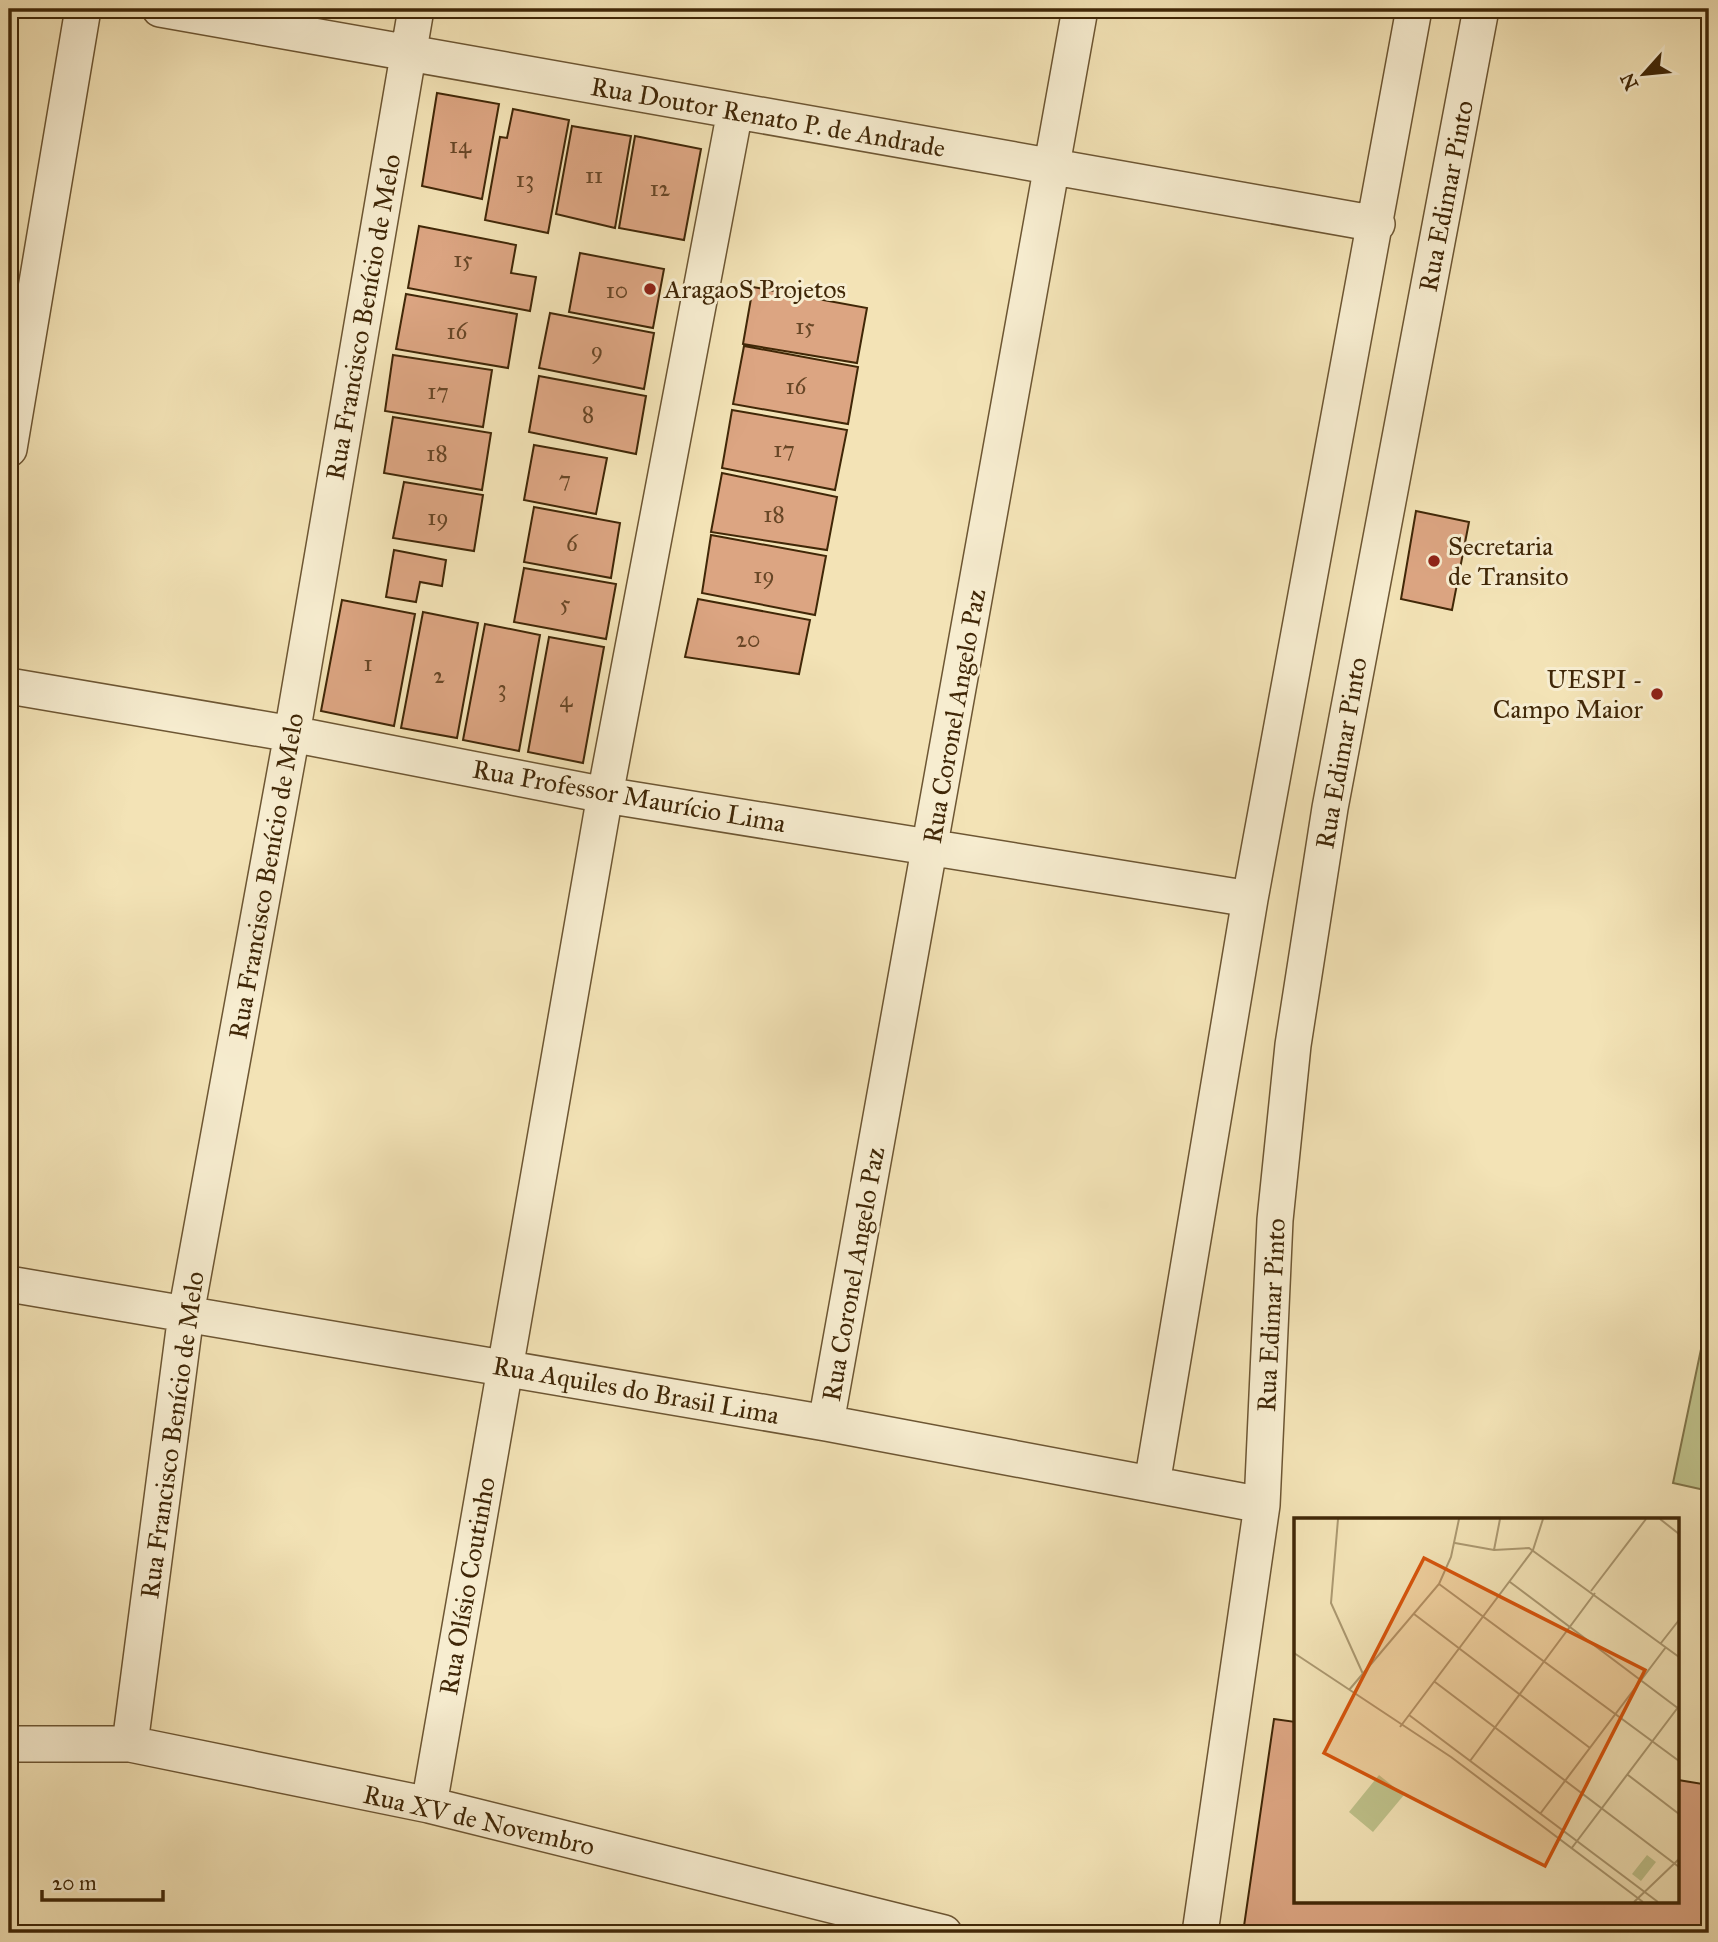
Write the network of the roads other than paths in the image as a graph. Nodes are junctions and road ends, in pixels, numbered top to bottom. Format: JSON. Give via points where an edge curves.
{"nodes":[{"id":1,"x":83,"y":9,"type":"edge"},
{"id":2,"x":160,"y":9,"type":"edge"},
{"id":3,"x":416,"y":9,"type":"edge"},
{"id":4,"x":1080,"y":9,"type":"edge"},
{"id":5,"x":1414,"y":9,"type":"edge"},
{"id":6,"x":1482,"y":9,"type":"edge"},
{"id":7,"x":408,"y":52,"type":"junction"},
{"id":8,"x":735,"y":111,"type":"junction"},
{"id":9,"x":1050,"y":168,"type":"junction"},
{"id":10,"x":1377,"y":224,"type":"junction"},
{"id":11,"x":9,"y":449,"type":"edge"},
{"id":12,"x":9,"y":686,"type":"edge"},
{"id":13,"x":292,"y":734,"type":"junction"},
{"id":14,"x":605,"y":795,"type":"junction"},
{"id":15,"x":931,"y":848,"type":"junction"},
{"id":16,"x":1250,"y":899,"type":"junction"},
{"id":17,"x":9,"y":1283,"type":"edge"},
{"id":18,"x":186,"y":1314,"type":"junction"},
{"id":19,"x":505,"y":1367,"type":"junction"},
{"id":20,"x":826,"y":1423,"type":"junction"},
{"id":21,"x":1152,"y":1484,"type":"junction"},
{"id":22,"x":1262,"y":1505,"type":"junction"},
{"id":23,"x":9,"y":1744,"type":"edge"},
{"id":24,"x":130,"y":1744,"type":"junction"},
{"id":25,"x":429,"y":1805,"type":"junction"},
{"id":26,"x":944,"y":1933,"type":"edge"},
{"id":27,"x":1200,"y":1933,"type":"edge"}],
"edges":[{"from":1,"to":11,"type":"street"},
{"from":2,"to":7,"type":"street","name":"Rua Doutor Renato P. de Andrade"},
{"from":3,"to":7,"type":"street","name":"Rua Francisco Benício de Melo"},
{"from":4,"to":9,"type":"street","name":"Rua Coronel Angelo Paz"},
{"from":5,"to":10,"type":"street"},
{"from":6,"to":22,"type":"street","name":"Rua Edimar Pinto","via":[[1330,808],[1293,1045],[1275,1220]]},
{"from":7,"to":8,"type":"street","name":"Rua Doutor Renato P. de Andrade"},
{"from":7,"to":13,"type":"street","name":"Rua Francisco Benício de Melo"},
{"from":8,"to":9,"type":"street","name":"Rua Doutor Renato P. de Andrade"},
{"from":8,"to":14,"type":"street","name":"Rua Olísio Coutinho"},
{"from":9,"to":10,"type":"street","name":"Rua Doutor Renato P. de Andrade"},
{"from":9,"to":15,"type":"street","name":"Rua Coronel Angelo Paz"},
{"from":10,"to":16,"type":"street"},
{"from":12,"to":13,"type":"street","name":"Rua Professor Maurício Lima"},
{"from":13,"to":14,"type":"street","name":"Rua Professor Maurício Lima"},
{"from":13,"to":18,"type":"street","name":"Rua Francisco Benício de Melo"},
{"from":14,"to":15,"type":"street","name":"Rua Professor Maurício Lima"},
{"from":14,"to":19,"type":"street","name":"Rua Olísio Coutinho"},
{"from":15,"to":16,"type":"street","name":"Rua Professor Maurício Lima"},
{"from":15,"to":20,"type":"street","name":"Rua Coronel Angelo Paz"},
{"from":16,"to":21,"type":"street"},
{"from":17,"to":18,"type":"street","name":"Rua Aquiles do Brasil Lima"},
{"from":18,"to":19,"type":"street","name":"Rua Aquiles do Brasil Lima"},
{"from":18,"to":24,"type":"street","name":"Rua Francisco Benício de Melo"},
{"from":19,"to":20,"type":"street","name":"Rua Aquiles do Brasil Lima"},
{"from":19,"to":25,"type":"street","name":"Rua Olísio Coutinho"},
{"from":20,"to":21,"type":"street","name":"Rua Aquiles do Brasil Lima"},
{"from":21,"to":22,"type":"street","name":"Rua Aquiles do Brasil Lima"},
{"from":22,"to":27,"type":"street","name":"Rua Edimar Pinto"},
{"from":23,"to":24,"type":"street","name":"Rua XV de Novembro"},
{"from":24,"to":25,"type":"street","name":"Rua XV de Novembro"},
{"from":25,"to":26,"type":"street","name":"Rua XV de Novembro"}]}
